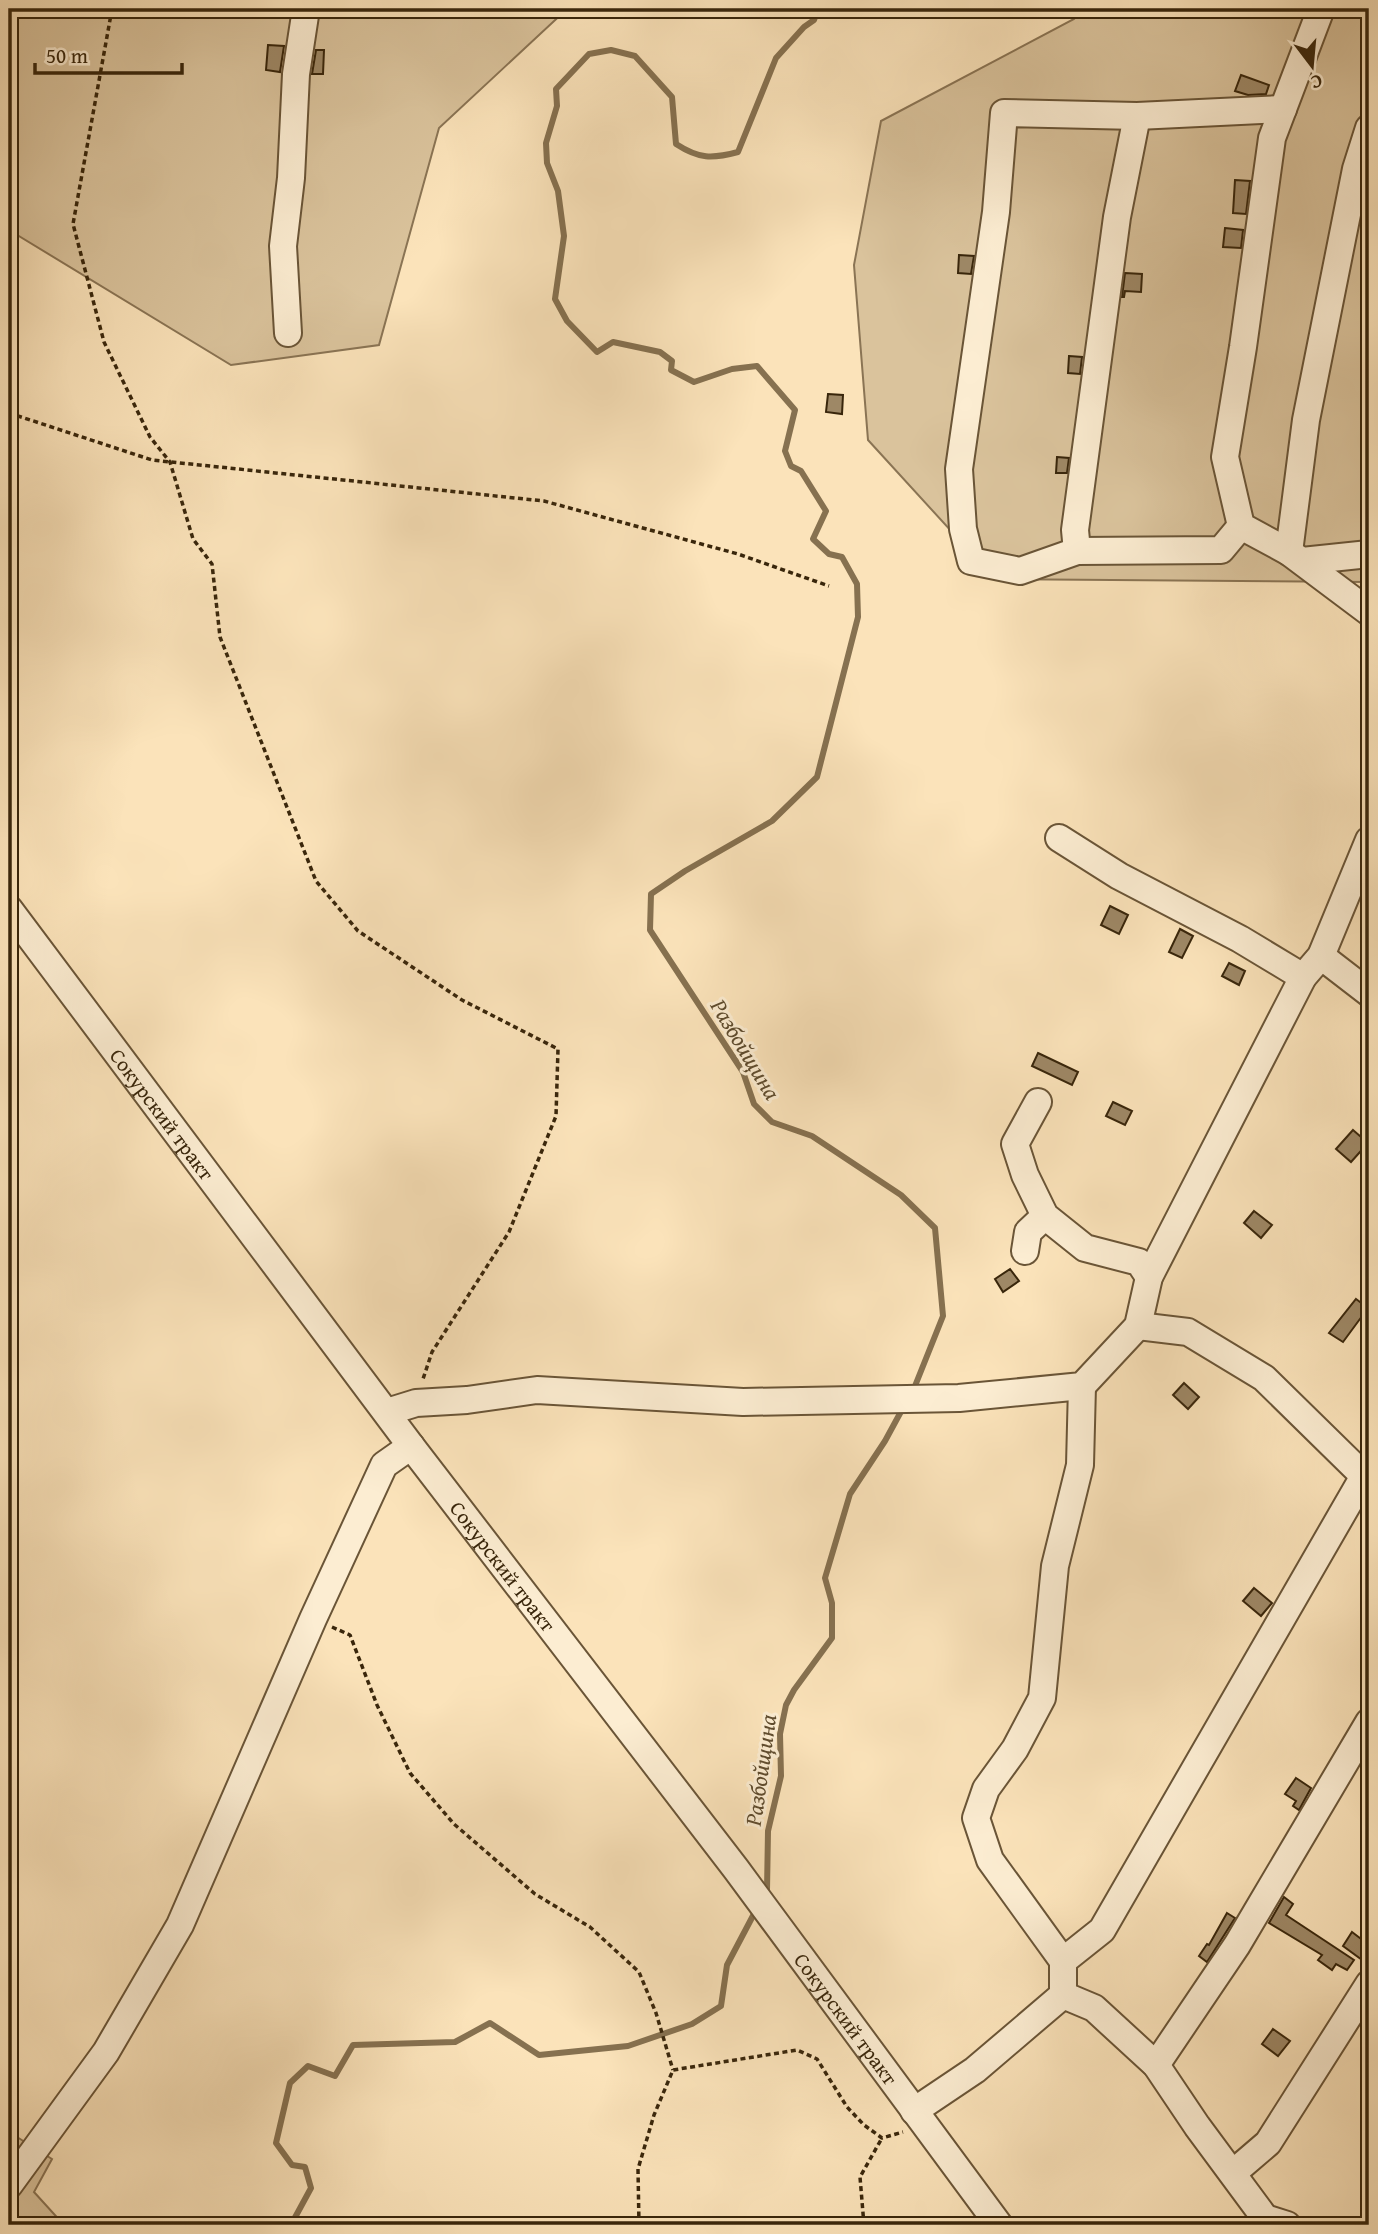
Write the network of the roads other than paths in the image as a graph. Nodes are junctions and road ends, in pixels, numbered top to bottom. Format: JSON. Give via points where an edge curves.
{"nodes":[{"id":1,"x":306,"y":9,"type":"edge"},
{"id":2,"x":1321,"y":9,"type":"edge"},
{"id":3,"x":1283,"y":109,"type":"junction"},
{"id":4,"x":1137,"y":116,"type":"junction"},
{"id":5,"x":1369,"y":128,"type":"edge"},
{"id":6,"x":1363,"y":172,"type":"edge"},
{"id":7,"x":288,"y":333,"type":"dead end"},
{"id":8,"x":1241,"y":526,"type":"junction"},
{"id":9,"x":1077,"y":551,"type":"junction"},
{"id":10,"x":1369,"y":554,"type":"edge"},
{"id":11,"x":1296,"y":556,"type":"junction"},
{"id":12,"x":1369,"y":612,"type":"edge"},
{"id":13,"x":1059,"y":838,"type":"dead end"},
{"id":14,"x":1369,"y":841,"type":"edge"},
{"id":15,"x":9,"y":909,"type":"edge"},
{"id":16,"x":1321,"y":956,"type":"junction"},
{"id":17,"x":1303,"y":977,"type":"junction"},
{"id":18,"x":1369,"y":993,"type":"edge"},
{"id":19,"x":1038,"y":1102,"type":"dead end"},
{"id":20,"x":1045,"y":1216,"type":"junction"},
{"id":21,"x":1025,"y":1251,"type":"dead end"},
{"id":22,"x":1149,"y":1278,"type":"junction"},
{"id":23,"x":1138,"y":1326,"type":"junction"},
{"id":24,"x":1082,"y":1386,"type":"junction"},
{"id":25,"x":387,"y":1412,"type":"junction"},
{"id":26,"x":411,"y":1446,"type":"junction"},
{"id":27,"x":1366,"y":1479,"type":"edge"},
{"id":28,"x":1369,"y":1722,"type":"edge"},
{"id":29,"x":1063,"y":1961,"type":"junction"},
{"id":30,"x":1369,"y":1984,"type":"edge"},
{"id":31,"x":1063,"y":1995,"type":"junction"},
{"id":32,"x":1156,"y":2065,"type":"junction"},
{"id":33,"x":917,"y":2115,"type":"junction"},
{"id":34,"x":17,"y":2157,"type":"edge"},
{"id":35,"x":1233,"y":2173,"type":"junction"},
{"id":36,"x":9,"y":2185,"type":"edge"},
{"id":37,"x":999,"y":2225,"type":"edge"},
{"id":38,"x":1287,"y":2225,"type":"edge"}],
"edges":[{"from":1,"to":7,"type":"street","via":[[296,74],[283,246]]},
{"from":2,"to":3,"type":"street"},
{"from":3,"to":4,"type":"street"},
{"from":3,"to":8,"type":"street","via":[[1272,138],[1225,457]]},
{"from":4,"to":9,"type":"street","via":[[1117,217],[1074,530]]},
{"from":4,"to":9,"type":"street","via":[[1004,113],[996,212],[959,469],[963,528],[971,561],[1020,571]]},
{"from":5,"to":6,"type":"street"},
{"from":6,"to":11,"type":"street","via":[[1306,420]]},
{"from":8,"to":9,"type":"street","via":[[1221,550]]},
{"from":8,"to":11,"type":"street"},
{"from":10,"to":11,"type":"street"},
{"from":11,"to":12,"type":"street"},
{"from":13,"to":17,"type":"street"},
{"from":14,"to":16,"type":"street"},
{"from":15,"to":25,"type":"street","name":"Сокурский тракт"},
{"from":16,"to":17,"type":"street"},
{"from":16,"to":18,"type":"street"},
{"from":17,"to":22,"type":"street"},
{"from":19,"to":20,"type":"street","via":[[1015,1144],[1024,1175]]},
{"from":20,"to":21,"type":"street","via":[[1028,1232]]},
{"from":20,"to":22,"type":"street","via":[[1085,1248],[1139,1262]]},
{"from":22,"to":23,"type":"street"},
{"from":23,"to":24,"type":"street"},
{"from":23,"to":27,"type":"street","via":[[1188,1332],[1264,1378]]},
{"from":24,"to":25,"type":"street","via":[[959,1398],[743,1402],[537,1390],[416,1403]]},
{"from":24,"to":29,"type":"street","via":[[1080,1465],[1055,1566],[1042,1698],[1015,1749],[986,1789],[976,1818],[990,1860]]},
{"from":25,"to":26,"type":"street","name":"Сокурский тракт"},
{"from":26,"to":33,"type":"street","name":"Сокурский тракт","via":[[736,1869]]},
{"from":26,"to":34,"type":"street","via":[[384,1465],[180,1925],[106,2052]]},
{"from":27,"to":29,"type":"street","via":[[1102,1930]]},
{"from":28,"to":32,"type":"street","via":[[1237,1945]]},
{"from":29,"to":31,"type":"street"},
{"from":30,"to":35,"type":"street","via":[[1268,2143]]},
{"from":31,"to":32,"type":"street","via":[[1094,2008]]},
{"from":31,"to":33,"type":"street"},
{"from":32,"to":35,"type":"street"},
{"from":33,"to":37,"type":"street","name":"Сокурский тракт"},
{"from":34,"to":36,"type":"street"},
{"from":35,"to":38,"type":"street","via":[[1265,2218]]}]}
